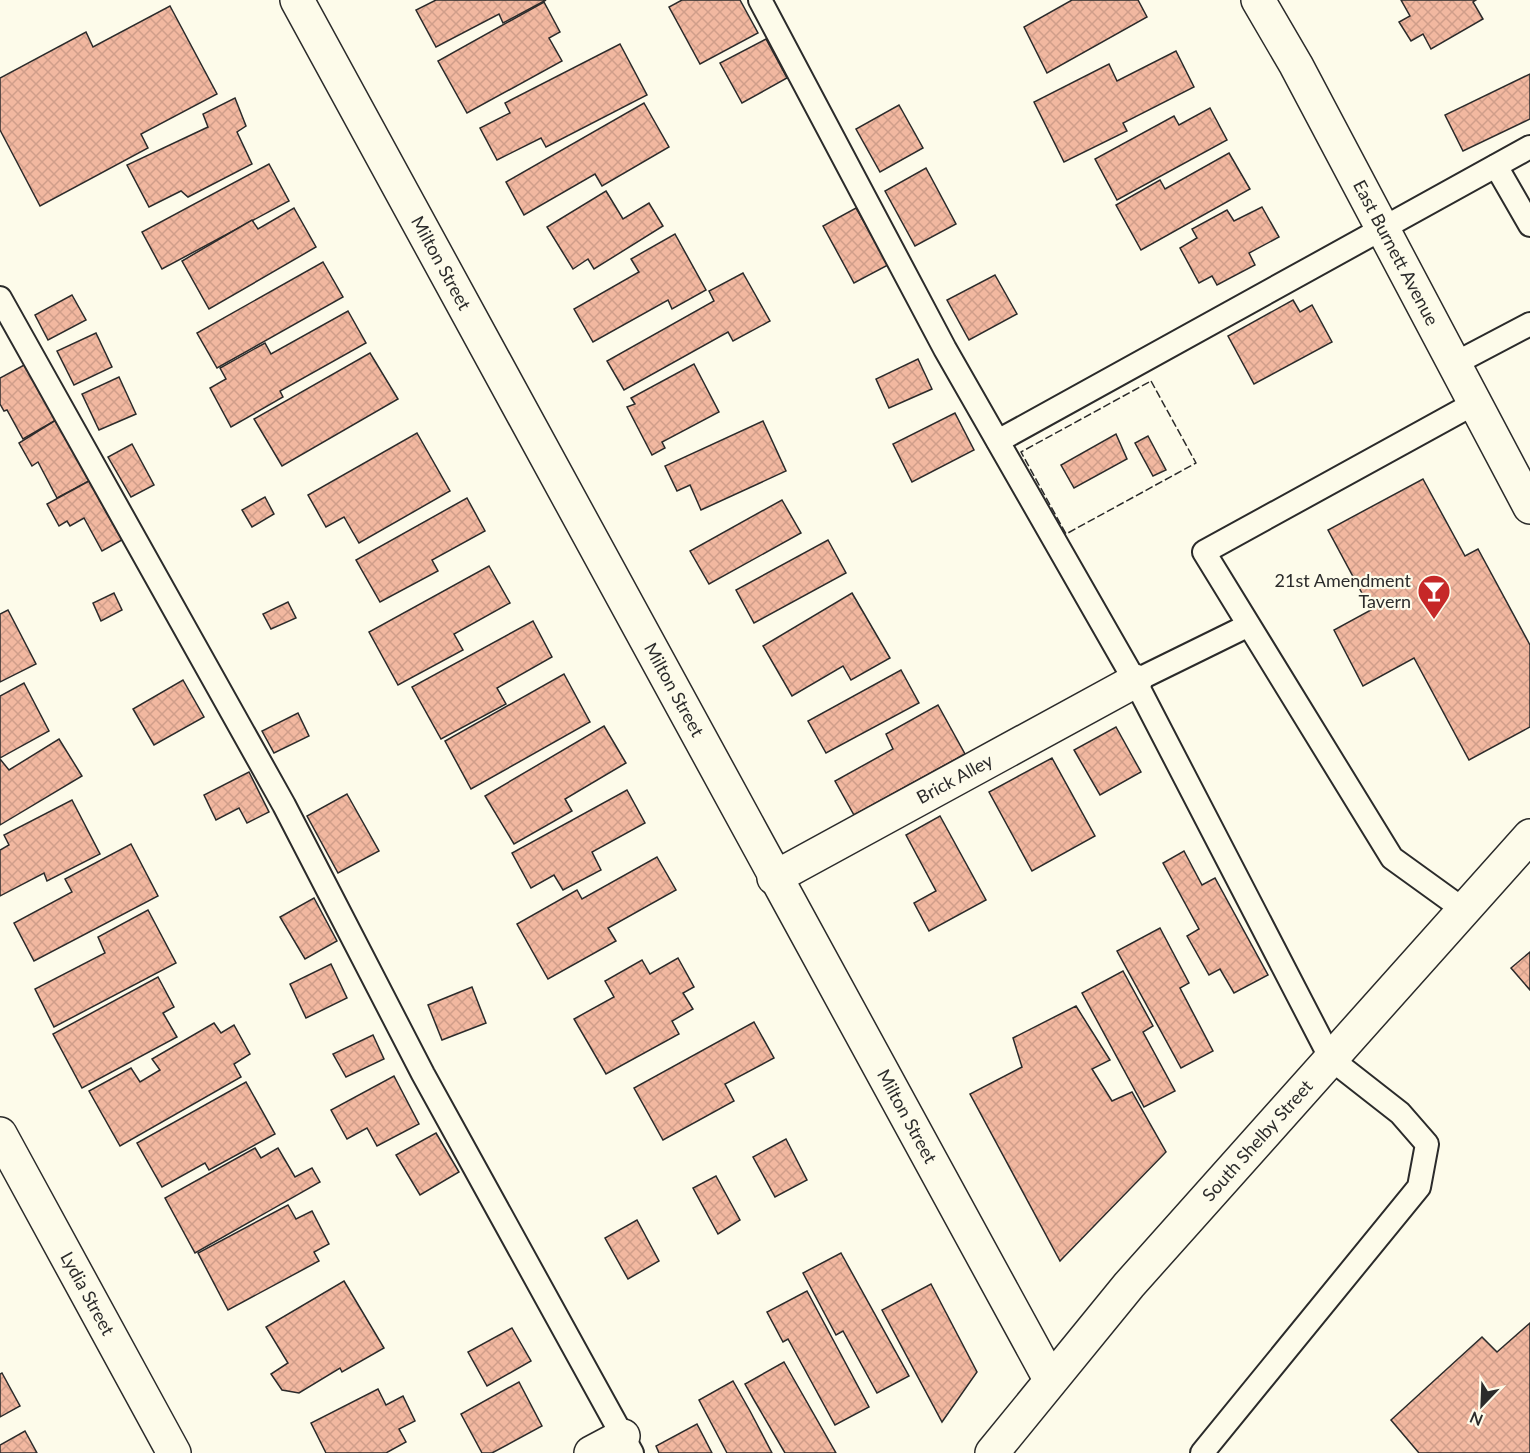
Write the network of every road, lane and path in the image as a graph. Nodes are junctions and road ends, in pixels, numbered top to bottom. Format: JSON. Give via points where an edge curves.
{"nodes":[{"id":1,"x":297,"y":0,"type":"edge"},
{"id":2,"x":760,"y":0,"type":"edge"},
{"id":3,"x":1258,"y":0,"type":"edge"},
{"id":4,"x":1530,"y":147,"type":"edge"},
{"id":5,"x":1496,"y":166,"type":"junction"},
{"id":6,"x":1530,"y":225,"type":"edge"},
{"id":7,"x":1383,"y":230,"type":"junction"},
{"id":8,"x":0,"y":298,"type":"edge"},
{"id":9,"x":1530,"y":324,"type":"edge"},
{"id":10,"x":1454,"y":364,"type":"junction"},
{"id":11,"x":1475,"y":403,"type":"junction"},
{"id":12,"x":999,"y":441,"type":"junction"},
{"id":13,"x":1530,"y":507,"type":"edge"},
{"id":14,"x":1247,"y":626,"type":"junction"},
{"id":15,"x":1135,"y":681,"type":"junction"},
{"id":16,"x":1530,"y":836,"type":"edge"},
{"id":17,"x":774,"y":878,"type":"junction"},
{"id":18,"x":1464,"y":910,"type":"junction"},
{"id":19,"x":1331,"y":1059,"type":"junction"},
{"id":20,"x":0,"y":1134,"type":"edge"},
{"id":21,"x":1050,"y":1379,"type":"junction"},
{"id":22,"x":627,"y":1444,"type":"edge"},
{"id":23,"x":174,"y":1453,"type":"edge"},
{"id":24,"x":591,"y":1453,"type":"edge"},
{"id":25,"x":992,"y":1453,"type":"edge"},
{"id":26,"x":1202,"y":1453,"type":"edge"}],
"edges":[{"from":1,"to":17,"type":"street","name":"Milton Street"},
{"from":2,"to":12,"type":"lane","via":[[945,349]]},
{"from":3,"to":7,"type":"street","name":"East Burnett Avenue"},
{"from":4,"to":5,"type":"lane"},
{"from":5,"to":6,"type":"lane"},
{"from":5,"to":7,"type":"lane"},
{"from":7,"to":10,"type":"street","name":"East Burnett Avenue"},
{"from":7,"to":12,"type":"lane"},
{"from":8,"to":22,"type":"lane","via":[[284,805],[423,1074]]},
{"from":9,"to":10,"type":"lane"},
{"from":10,"to":11,"type":"street","name":"East Burnett Avenue"},
{"from":11,"to":13,"type":"street","name":"East Burnett Avenue"},
{"from":11,"to":14,"type":"lane","via":[[1204,552]]},
{"from":12,"to":15,"type":"lane"},
{"from":14,"to":15,"type":"lane"},
{"from":14,"to":18,"type":"lane","via":[[1392,858]]},
{"from":15,"to":17,"type":"street","name":"Brick Alley"},
{"from":15,"to":19,"type":"lane"},
{"from":16,"to":18,"type":"street","name":"South Shelby Street"},
{"from":17,"to":21,"type":"street","name":"Milton Street"},
{"from":18,"to":19,"type":"street","name":"South Shelby Street"},
{"from":19,"to":21,"type":"street","name":"South Shelby Street"},
{"from":19,"to":26,"type":"lane","via":[[1400,1113],[1427,1144],[1419,1187]]},
{"from":20,"to":23,"type":"street","name":"Lydia Street"},
{"from":21,"to":25,"type":"street","name":"South Shelby Street"},
{"from":22,"to":24,"type":"street"}]}
